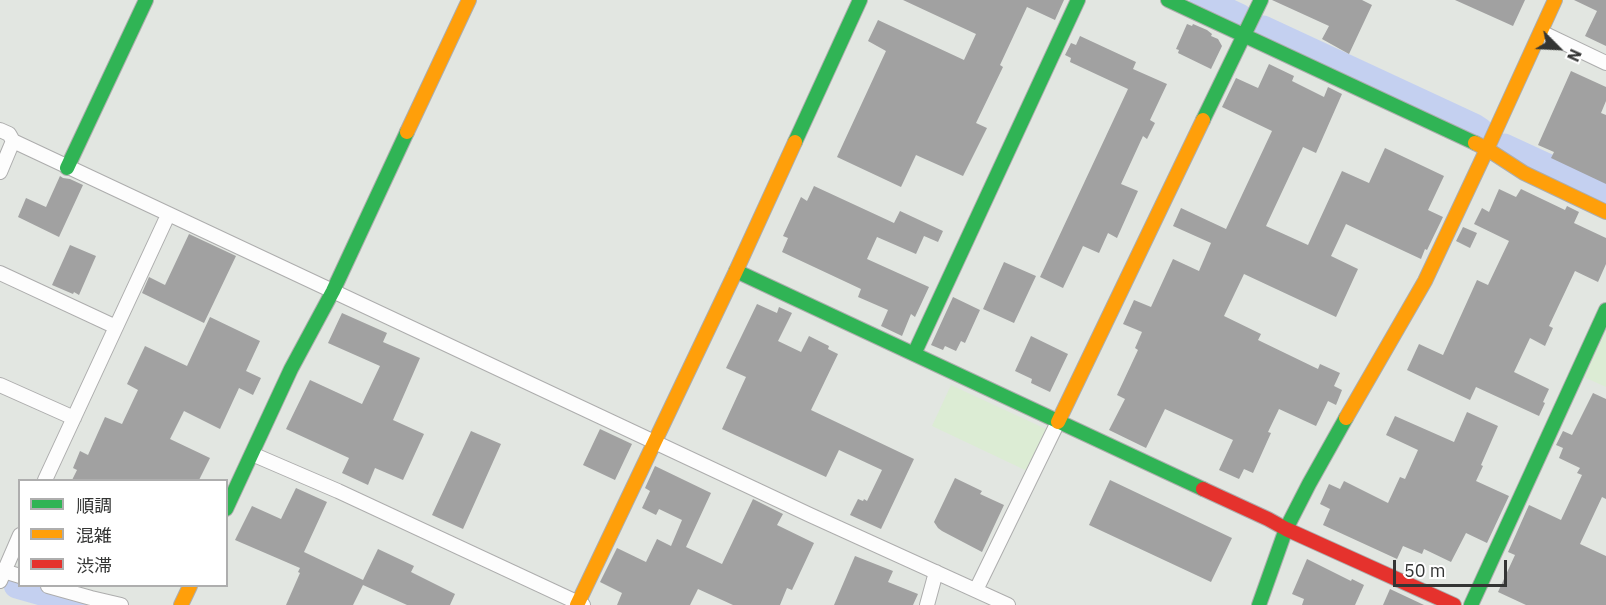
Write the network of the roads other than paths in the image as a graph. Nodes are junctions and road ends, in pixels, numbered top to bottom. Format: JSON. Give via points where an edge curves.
{"nodes":[{"id":1,"x":146,"y":0,"type":"edge"},
{"id":2,"x":469,"y":0,"type":"edge"},
{"id":3,"x":860,"y":0,"type":"edge"},
{"id":4,"x":1078,"y":0,"type":"edge"},
{"id":5,"x":1168,"y":0,"type":"edge"},
{"id":6,"x":1261,"y":0,"type":"edge"},
{"id":7,"x":1555,"y":0,"type":"edge"},
{"id":8,"x":1541,"y":32,"type":"junction"},
{"id":9,"x":1245,"y":36,"type":"junction"},
{"id":10,"x":1606,"y":63,"type":"edge"},
{"id":11,"x":0,"y":130,"type":"edge"},
{"id":12,"x":13,"y":141,"type":"junction"},
{"id":13,"x":1486,"y":149,"type":"junction"},
{"id":14,"x":67,"y":168,"type":"junction"},
{"id":15,"x":0,"y":172,"type":"edge"},
{"id":16,"x":1606,"y":212,"type":"edge"},
{"id":17,"x":168,"y":215,"type":"junction"},
{"id":18,"x":736,"y":271,"type":"junction"},
{"id":19,"x":0,"y":273,"type":"edge"},
{"id":20,"x":333,"y":291,"type":"junction"},
{"id":21,"x":1606,"y":310,"type":"edge"},
{"id":22,"x":116,"y":327,"type":"junction"},
{"id":23,"x":914,"y":354,"type":"junction"},
{"id":24,"x":0,"y":385,"type":"edge"},
{"id":25,"x":74,"y":418,"type":"junction"},
{"id":26,"x":1058,"y":422,"type":"junction"},
{"id":27,"x":654,"y":442,"type":"junction"},
{"id":28,"x":252,"y":454,"type":"junction"},
{"id":29,"x":45,"y":479,"type":"edge"},
{"id":30,"x":228,"y":505,"type":"edge"},
{"id":31,"x":1286,"y":529,"type":"junction"},
{"id":32,"x":18,"y":539,"type":"edge"},
{"id":33,"x":936,"y":572,"type":"junction"},
{"id":34,"x":1,"y":574,"type":"edge"},
{"id":35,"x":18,"y":576,"type":"edge"},
{"id":36,"x":55,"y":587,"type":"edge"},
{"id":37,"x":189,"y":587,"type":"edge"},
{"id":38,"x":976,"y":590,"type":"junction"},
{"id":39,"x":579,"y":604,"type":"edge"},
{"id":40,"x":121,"y":605,"type":"edge"},
{"id":41,"x":181,"y":605,"type":"edge"},
{"id":42,"x":927,"y":605,"type":"edge"},
{"id":43,"x":1008,"y":605,"type":"edge"},
{"id":44,"x":1259,"y":605,"type":"edge"},
{"id":45,"x":1454,"y":605,"type":"edge"},
{"id":46,"x":1471,"y":605,"type":"edge"}],
"edges":[{"from":1,"to":14,"type":"street"},
{"from":2,"to":20,"type":"street"},
{"from":3,"to":18,"type":"street"},
{"from":4,"to":23,"type":"street"},
{"from":5,"to":9,"type":"street"},
{"from":6,"to":9,"type":"street"},
{"from":7,"to":8,"type":"street"},
{"from":8,"to":10,"type":"street"},
{"from":8,"to":13,"type":"street"},
{"from":9,"to":13,"type":"street"},
{"from":9,"to":26,"type":"street"},
{"from":11,"to":12,"type":"street"},
{"from":12,"to":14,"type":"street"},
{"from":12,"to":15,"type":"street"},
{"from":13,"to":16,"type":"street","via":[[1524,173]]},
{"from":13,"to":31,"type":"street","via":[[1425,281]]},
{"from":14,"to":17,"type":"street"},
{"from":17,"to":20,"type":"street"},
{"from":17,"to":22,"type":"street"},
{"from":18,"to":23,"type":"street"},
{"from":18,"to":27,"type":"street"},
{"from":19,"to":22,"type":"street"},
{"from":20,"to":27,"type":"street"},
{"from":20,"to":28,"type":"street"},
{"from":21,"to":46,"type":"street"},
{"from":22,"to":25,"type":"street"},
{"from":23,"to":26,"type":"street"},
{"from":24,"to":25,"type":"street"},
{"from":25,"to":29,"type":"street"},
{"from":26,"to":31,"type":"street"},
{"from":26,"to":38,"type":"street"},
{"from":27,"to":33,"type":"street"},
{"from":27,"to":39,"type":"street"},
{"from":28,"to":30,"type":"street"},
{"from":28,"to":39,"type":"street"},
{"from":31,"to":44,"type":"street"},
{"from":31,"to":45,"type":"street"},
{"from":32,"to":34,"type":"street"},
{"from":33,"to":38,"type":"street"},
{"from":33,"to":42,"type":"street"},
{"from":34,"to":35,"type":"street"},
{"from":36,"to":40,"type":"street"},
{"from":37,"to":41,"type":"street"},
{"from":38,"to":43,"type":"street"}]}
